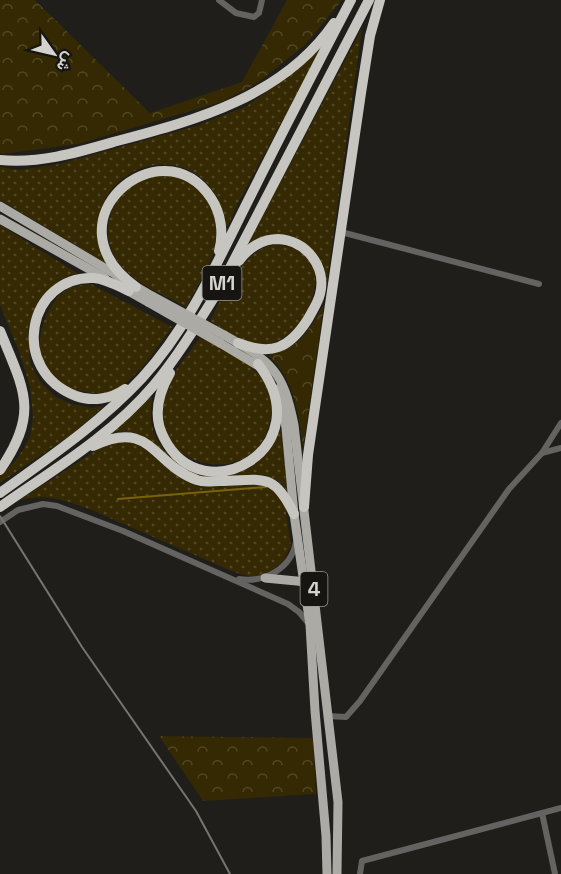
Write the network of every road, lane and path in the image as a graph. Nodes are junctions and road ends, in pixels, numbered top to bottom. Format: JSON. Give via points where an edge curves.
{"nodes":[{"id":1,"x":219,"y":0,"type":"edge"},
{"id":2,"x":262,"y":0,"type":"edge"},
{"id":3,"x":350,"y":0,"type":"edge"},
{"id":4,"x":369,"y":0,"type":"edge"},
{"id":5,"x":380,"y":0,"type":"edge"},
{"id":6,"x":0,"y":160,"type":"edge"},
{"id":7,"x":0,"y":206,"type":"edge"},
{"id":8,"x":0,"y":219,"type":"edge"},
{"id":9,"x":341,"y":232,"type":"junction"},
{"id":10,"x":213,"y":270,"type":"junction"},
{"id":11,"x":539,"y":284,"type":"dead end"},
{"id":12,"x":132,"y":289,"type":"junction"},
{"id":13,"x":218,"y":291,"type":"junction"},
{"id":14,"x":0,"y":331,"type":"edge"},
{"id":15,"x":191,"y":334,"type":"junction"},
{"id":16,"x":222,"y":339,"type":"junction"},
{"id":17,"x":238,"y":343,"type":"junction"},
{"id":18,"x":258,"y":364,"type":"junction"},
{"id":19,"x":142,"y":378,"type":"junction"},
{"id":20,"x":561,"y":423,"type":"edge"},
{"id":21,"x":561,"y":448,"type":"edge"},
{"id":22,"x":542,"y":453,"type":"junction"},
{"id":23,"x":74,"y":455,"type":"junction"},
{"id":24,"x":0,"y":470,"type":"edge"},
{"id":25,"x":0,"y":493,"type":"edge"},
{"id":26,"x":0,"y":507,"type":"edge"},
{"id":27,"x":304,"y":507,"type":"junction"},
{"id":28,"x":294,"y":514,"type":"junction"},
{"id":29,"x":0,"y":522,"type":"edge"},
{"id":30,"x":297,"y":536,"type":"junction"},
{"id":31,"x":229,"y":578,"type":"junction"},
{"id":32,"x":265,"y":578,"type":"junction"},
{"id":33,"x":303,"y":582,"type":"junction"},
{"id":34,"x":314,"y":583,"type":"junction"},
{"id":35,"x":310,"y":625,"type":"junction"},
{"id":36,"x":327,"y":716,"type":"junction"},
{"id":37,"x":561,"y":808,"type":"edge"},
{"id":38,"x":542,"y":813,"type":"junction"},
{"id":39,"x":327,"y":874,"type":"edge"},
{"id":40,"x":337,"y":874,"type":"edge"},
{"id":41,"x":360,"y":874,"type":"edge"},
{"id":42,"x":555,"y":874,"type":"edge"}],
"edges":[{"from":1,"to":2,"type":"street","via":[[236,13],[254,17]]},
{"from":3,"to":6,"type":"highway","via":[[326,32],[283,74],[217,112],[73,153],[25,161]]},
{"from":3,"to":10,"type":"highway","number":"M1"},
{"from":4,"to":13,"type":"highway","number":"M1"},
{"from":5,"to":9,"type":"highway","via":[[370,36]]},
{"from":7,"to":12,"type":"main road"},
{"from":8,"to":12,"type":"main road"},
{"from":9,"to":11,"type":"street"},
{"from":9,"to":27,"type":"highway"},
{"from":10,"to":12,"type":"highway","via":[[222,237],[213,200],[201,186],[184,176],[148,173],[118,191],[102,225],[111,263]]},
{"from":10,"to":19,"type":"highway","number":"M1","via":[[180,330]]},
{"from":12,"to":16,"type":"main road","bridge":true},
{"from":12,"to":19,"type":"highway","via":[[96,278],[67,283],[40,312],[34,324],[34,348],[49,379],[80,397],[117,395]]},
{"from":13,"to":15,"type":"highway","number":"M1"},
{"from":13,"to":17,"type":"highway","via":[[247,252],[265,241],[293,242],[306,249],[318,265],[319,299],[296,336],[266,350]]},
{"from":14,"to":24,"type":"highway","via":[[23,388],[25,409],[14,450]]},
{"from":15,"to":18,"type":"highway","via":[[162,388],[157,416],[166,442],[178,457],[194,467],[230,470],[255,458],[268,444],[276,427],[278,408],[274,390]]},
{"from":15,"to":23,"type":"highway","number":"M1","via":[[153,386]]},
{"from":16,"to":17,"type":"main road","number":"4"},
{"from":16,"to":18,"type":"main road","number":"4"},
{"from":17,"to":27,"type":"main road","number":"4","via":[[271,365],[287,392]]},
{"from":18,"to":28,"type":"main road","number":"4","via":[[272,379],[282,404]]},
{"from":19,"to":25,"type":"highway","number":"M1","via":[[92,426]]},
{"from":20,"to":22,"type":"street"},
{"from":21,"to":22,"type":"street"},
{"from":22,"to":36,"type":"street","via":[[509,489],[360,701],[346,717]]},
{"from":23,"to":26,"type":"highway","number":"M1"},
{"from":23,"to":28,"type":"highway","via":[[112,437],[144,441],[184,475],[200,481],[270,482],[286,497]]},
{"from":27,"to":34,"type":"main road","number":"4"},
{"from":28,"to":30,"type":"main road","number":"4"},
{"from":29,"to":31,"type":"street","via":[[18,510],[43,504],[57,506]]},
{"from":30,"to":32,"type":"street","via":[[295,548],[283,567]]},
{"from":30,"to":33,"type":"main road","number":"4"},
{"from":31,"to":32,"type":"street"},
{"from":31,"to":35,"type":"street","via":[[288,604]]},
{"from":32,"to":33,"type":"main road"},
{"from":33,"to":34,"type":"main road"},
{"from":33,"to":35,"type":"main road","number":"4"},
{"from":34,"to":36,"type":"main road","number":"4"},
{"from":35,"to":39,"type":"main road","number":"4"},
{"from":36,"to":40,"type":"main road","number":"4","via":[[338,802]]},
{"from":37,"to":38,"type":"street"},
{"from":38,"to":41,"type":"street","via":[[362,861]]},
{"from":38,"to":42,"type":"street"}]}
